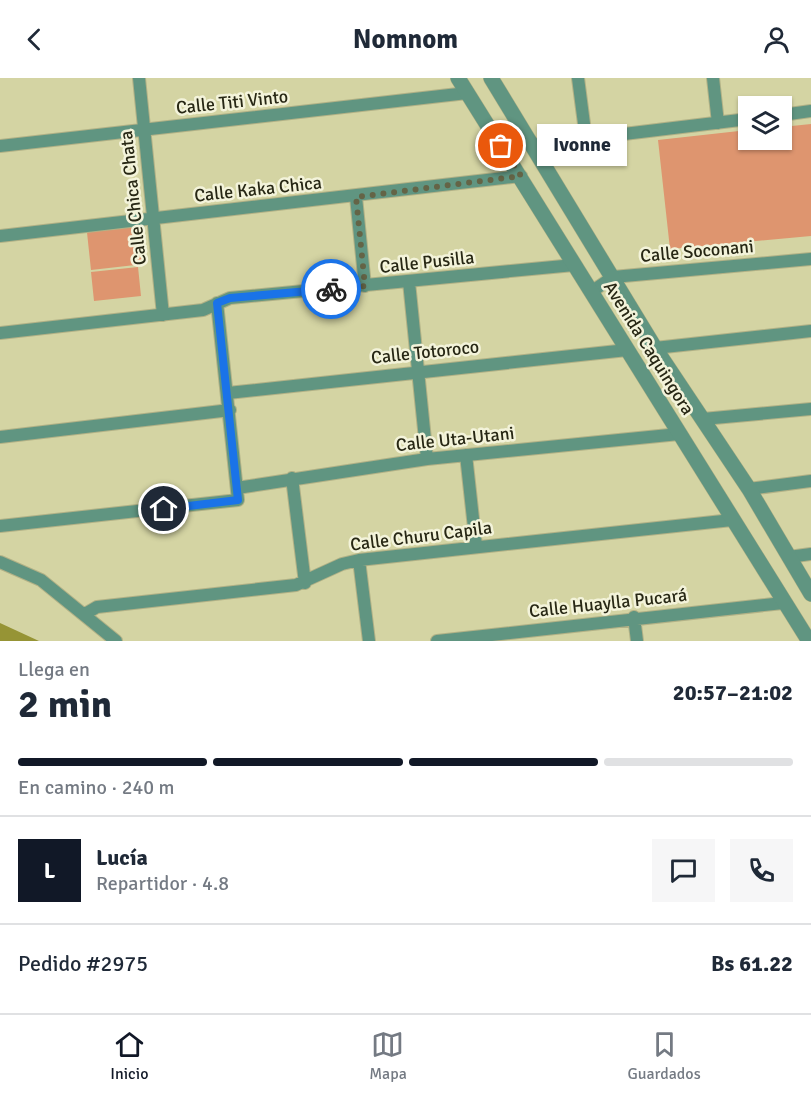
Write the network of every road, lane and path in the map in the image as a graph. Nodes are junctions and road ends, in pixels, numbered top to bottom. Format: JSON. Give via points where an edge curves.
{"nodes":[{"id":1,"x":139,"y":78,"type":"edge"},
{"id":2,"x":458,"y":78,"type":"edge"},
{"id":3,"x":491,"y":78,"type":"edge"},
{"id":4,"x":578,"y":78,"type":"edge"},
{"id":5,"x":713,"y":78,"type":"edge"},
{"id":6,"x":467,"y":93,"type":"junction"},
{"id":7,"x":811,"y":111,"type":"edge"},
{"id":8,"x":792,"y":114,"type":"edge"},
{"id":9,"x":738,"y":120,"type":"edge"},
{"id":10,"x":718,"y":123,"type":"junction"},
{"id":11,"x":144,"y":129,"type":"junction"},
{"id":12,"x":586,"y":139,"type":"junction"},
{"id":13,"x":0,"y":146,"type":"edge"},
{"id":14,"x":533,"y":146,"type":"junction"},
{"id":15,"x":521,"y":176,"type":"junction"},
{"id":16,"x":356,"y":197,"type":"junction"},
{"id":17,"x":155,"y":219,"type":"junction"},
{"id":18,"x":0,"y":236,"type":"edge"},
{"id":19,"x":811,"y":259,"type":"edge"},
{"id":20,"x":574,"y":265,"type":"junction"},
{"id":21,"x":613,"y":277,"type":"junction"},
{"id":22,"x":409,"y":282,"type":"junction"},
{"id":23,"x":365,"y":286,"type":"junction"},
{"id":24,"x":591,"y":292,"type":"junction"},
{"id":25,"x":217,"y":303,"type":"junction"},
{"id":26,"x":163,"y":315,"type":"junction"},
{"id":27,"x":811,"y":330,"type":"edge"},
{"id":28,"x":0,"y":333,"type":"edge"},
{"id":29,"x":655,"y":348,"type":"junction"},
{"id":30,"x":627,"y":350,"type":"junction"},
{"id":31,"x":417,"y":371,"type":"junction"},
{"id":32,"x":228,"y":393,"type":"junction"},
{"id":33,"x":811,"y":408,"type":"edge"},
{"id":34,"x":230,"y":410,"type":"junction"},
{"id":35,"x":703,"y":419,"type":"junction"},
{"id":36,"x":679,"y":434,"type":"junction"},
{"id":37,"x":0,"y":437,"type":"edge"},
{"id":38,"x":466,"y":455,"type":"junction"},
{"id":39,"x":427,"y":459,"type":"junction"},
{"id":40,"x":292,"y":478,"type":"junction"},
{"id":41,"x":811,"y":481,"type":"edge"},
{"id":42,"x":749,"y":489,"type":"junction"},
{"id":43,"x":238,"y":494,"type":"junction"},
{"id":44,"x":732,"y":520,"type":"junction"},
{"id":45,"x":0,"y":526,"type":"edge"},
{"id":46,"x":476,"y":546,"type":"junction"},
{"id":47,"x":811,"y":554,"type":"edge"},
{"id":48,"x":789,"y":557,"type":"junction"},
{"id":49,"x":359,"y":560,"type":"junction"},
{"id":50,"x":0,"y":562,"type":"edge"},
{"id":51,"x":305,"y":583,"type":"junction"},
{"id":52,"x":811,"y":594,"type":"edge"},
{"id":53,"x":783,"y":603,"type":"junction"},
{"id":54,"x":85,"y":614,"type":"junction"},
{"id":55,"x":634,"y":617,"type":"junction"},
{"id":56,"x":808,"y":638,"type":"edge"},
{"id":57,"x":116,"y":641,"type":"edge"},
{"id":58,"x":369,"y":641,"type":"edge"},
{"id":59,"x":437,"y":641,"type":"edge"},
{"id":60,"x":637,"y":641,"type":"edge"}],
"edges":[{"from":1,"to":11,"type":"street","name":"Calle Chica Chata"},
{"from":2,"to":6,"type":"street","name":"Avenida Caquingora"},
{"from":3,"to":14,"type":"street","name":"Avenida Caquingora"},
{"from":4,"to":12,"type":"street"},
{"from":5,"to":10,"type":"street"},
{"from":6,"to":11,"type":"street","name":"Calle Titi Vinto"},
{"from":6,"to":15,"type":"street","name":"Avenida Caquingora"},
{"from":7,"to":8,"type":"street"},
{"from":9,"to":10,"type":"street"},
{"from":10,"to":12,"type":"street"},
{"from":11,"to":13,"type":"street","name":"Calle Titi Vinto"},
{"from":11,"to":17,"type":"street","name":"Calle Chica Chata"},
{"from":12,"to":14,"type":"street"},
{"from":14,"to":21,"type":"street","name":"Avenida Caquingora"},
{"from":15,"to":16,"type":"street","name":"Calle Kaka Chica"},
{"from":15,"to":20,"type":"street","name":"Avenida Caquingora"},
{"from":16,"to":17,"type":"street","name":"Calle Kaka Chica"},
{"from":16,"to":23,"type":"street"},
{"from":17,"to":18,"type":"street","name":"Calle Kaka Chica"},
{"from":17,"to":26,"type":"street","name":"Calle Chica Chata"},
{"from":19,"to":21,"type":"street","name":"Calle Soconani"},
{"from":20,"to":22,"type":"street","name":"Calle Pusilla"},
{"from":20,"to":24,"type":"street","name":"Avenida Caquingora"},
{"from":21,"to":24,"type":"street","name":"Calle Soconani"},
{"from":21,"to":29,"type":"street","name":"Avenida Caquingora"},
{"from":22,"to":23,"type":"street","name":"Calle Pusilla"},
{"from":22,"to":31,"type":"street"},
{"from":23,"to":25,"type":"street","name":"Calle Pusilla","via":[[230,298]]},
{"from":24,"to":30,"type":"street","name":"Avenida Caquingora"},
{"from":25,"to":26,"type":"street","name":"Calle Pusilla","via":[[203,310]]},
{"from":25,"to":32,"type":"street"},
{"from":26,"to":28,"type":"street","name":"Calle Pusilla"},
{"from":27,"to":29,"type":"street"},
{"from":29,"to":35,"type":"street","name":"Avenida Caquingora"},
{"from":30,"to":31,"type":"street","name":"Calle Totoroco"},
{"from":30,"to":36,"type":"street","name":"Avenida Caquingora"},
{"from":31,"to":32,"type":"street","name":"Calle Totoroco"},
{"from":31,"to":39,"type":"street"},
{"from":32,"to":34,"type":"street"},
{"from":33,"to":35,"type":"street"},
{"from":34,"to":37,"type":"street"},
{"from":34,"to":43,"type":"street"},
{"from":35,"to":42,"type":"street","name":"Avenida Caquingora"},
{"from":36,"to":38,"type":"street","name":"Calle Uta-Utani"},
{"from":36,"to":44,"type":"street","name":"Avenida Caquingora"},
{"from":38,"to":39,"type":"street","name":"Calle Uta-Utani"},
{"from":38,"to":46,"type":"street"},
{"from":39,"to":40,"type":"street","name":"Calle Uta-Utani"},
{"from":40,"to":43,"type":"street","name":"Calle Uta-Utani"},
{"from":40,"to":51,"type":"street"},
{"from":41,"to":42,"type":"street"},
{"from":42,"to":48,"type":"street","name":"Avenida Caquingora"},
{"from":43,"to":45,"type":"street","name":"Calle Uta-Utani"},
{"from":44,"to":46,"type":"street","name":"Calle Churu Capila"},
{"from":44,"to":53,"type":"street","name":"Avenida Caquingora"},
{"from":46,"to":49,"type":"street","name":"Calle Churu Capila"},
{"from":47,"to":48,"type":"street"},
{"from":48,"to":52,"type":"street","name":"Avenida Caquingora"},
{"from":49,"to":51,"type":"street","name":"Calle Churu Capila"},
{"from":49,"to":58,"type":"street"},
{"from":50,"to":54,"type":"street","via":[[41,580]]},
{"from":51,"to":54,"type":"street","name":"Calle Churu Capila","via":[[97,608]]},
{"from":53,"to":55,"type":"street","name":"Calle Huaylla Pucará"},
{"from":53,"to":56,"type":"street","name":"Avenida Caquingora"},
{"from":54,"to":57,"type":"street"},
{"from":55,"to":59,"type":"street","name":"Calle Huaylla Pucará"},
{"from":55,"to":60,"type":"street"}]}
